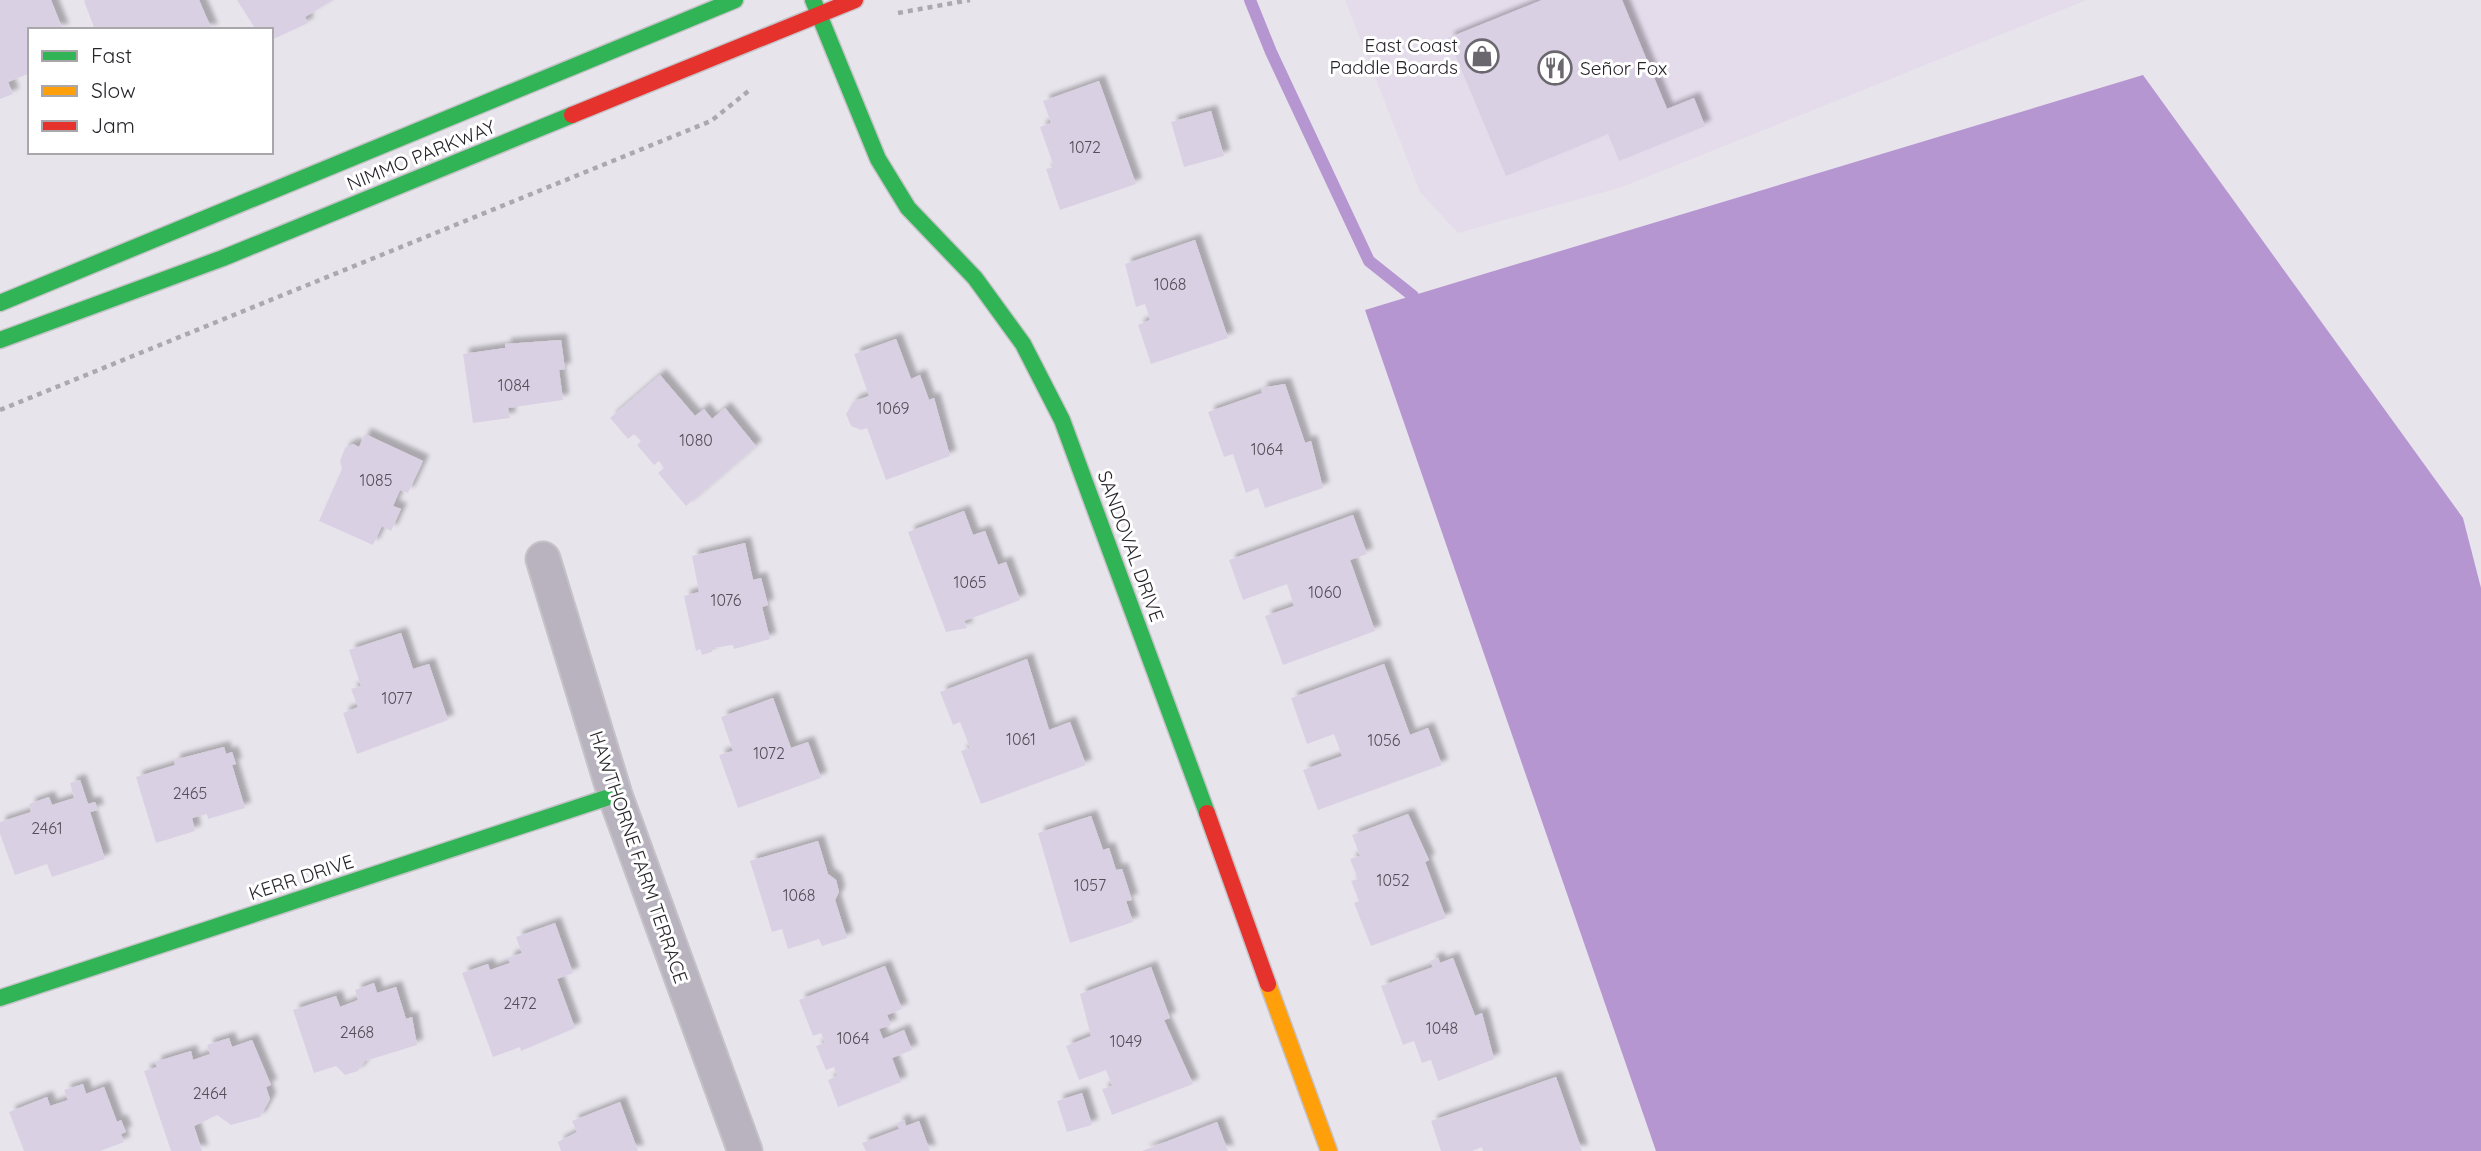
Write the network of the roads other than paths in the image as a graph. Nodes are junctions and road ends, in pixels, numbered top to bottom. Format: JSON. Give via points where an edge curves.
{"nodes":[{"id":1,"x":735,"y":0,"type":"edge"},
{"id":2,"x":855,"y":0,"type":"edge"},
{"id":3,"x":816,"y":7,"type":"edge"},
{"id":4,"x":0,"y":303,"type":"edge"},
{"id":5,"x":0,"y":340,"type":"edge"},
{"id":6,"x":543,"y":559,"type":"dead end"},
{"id":7,"x":615,"y":795,"type":"junction"},
{"id":8,"x":0,"y":998,"type":"edge"},
{"id":9,"x":745,"y":1151,"type":"edge"},
{"id":10,"x":1329,"y":1151,"type":"edge"}],
"edges":[{"from":1,"to":4,"type":"street","name":"NIMMO PARKWAY"},
{"from":2,"to":3,"type":"street","name":"NIMMO PARKWAY"},
{"from":3,"to":5,"type":"street","name":"NIMMO PARKWAY","via":[[223,258]]},
{"from":3,"to":10,"type":"street","name":"SANDOVAL DRIVE","via":[[878,159],[908,208],[975,278],[1023,344],[1062,420]]},
{"from":6,"to":7,"type":"street","name":"HAWTHORNE FARM TERRACE"},
{"from":7,"to":8,"type":"street","name":"KERR DRIVE"},
{"from":7,"to":9,"type":"street","name":"HAWTHORNE FARM TERRACE"}]}
